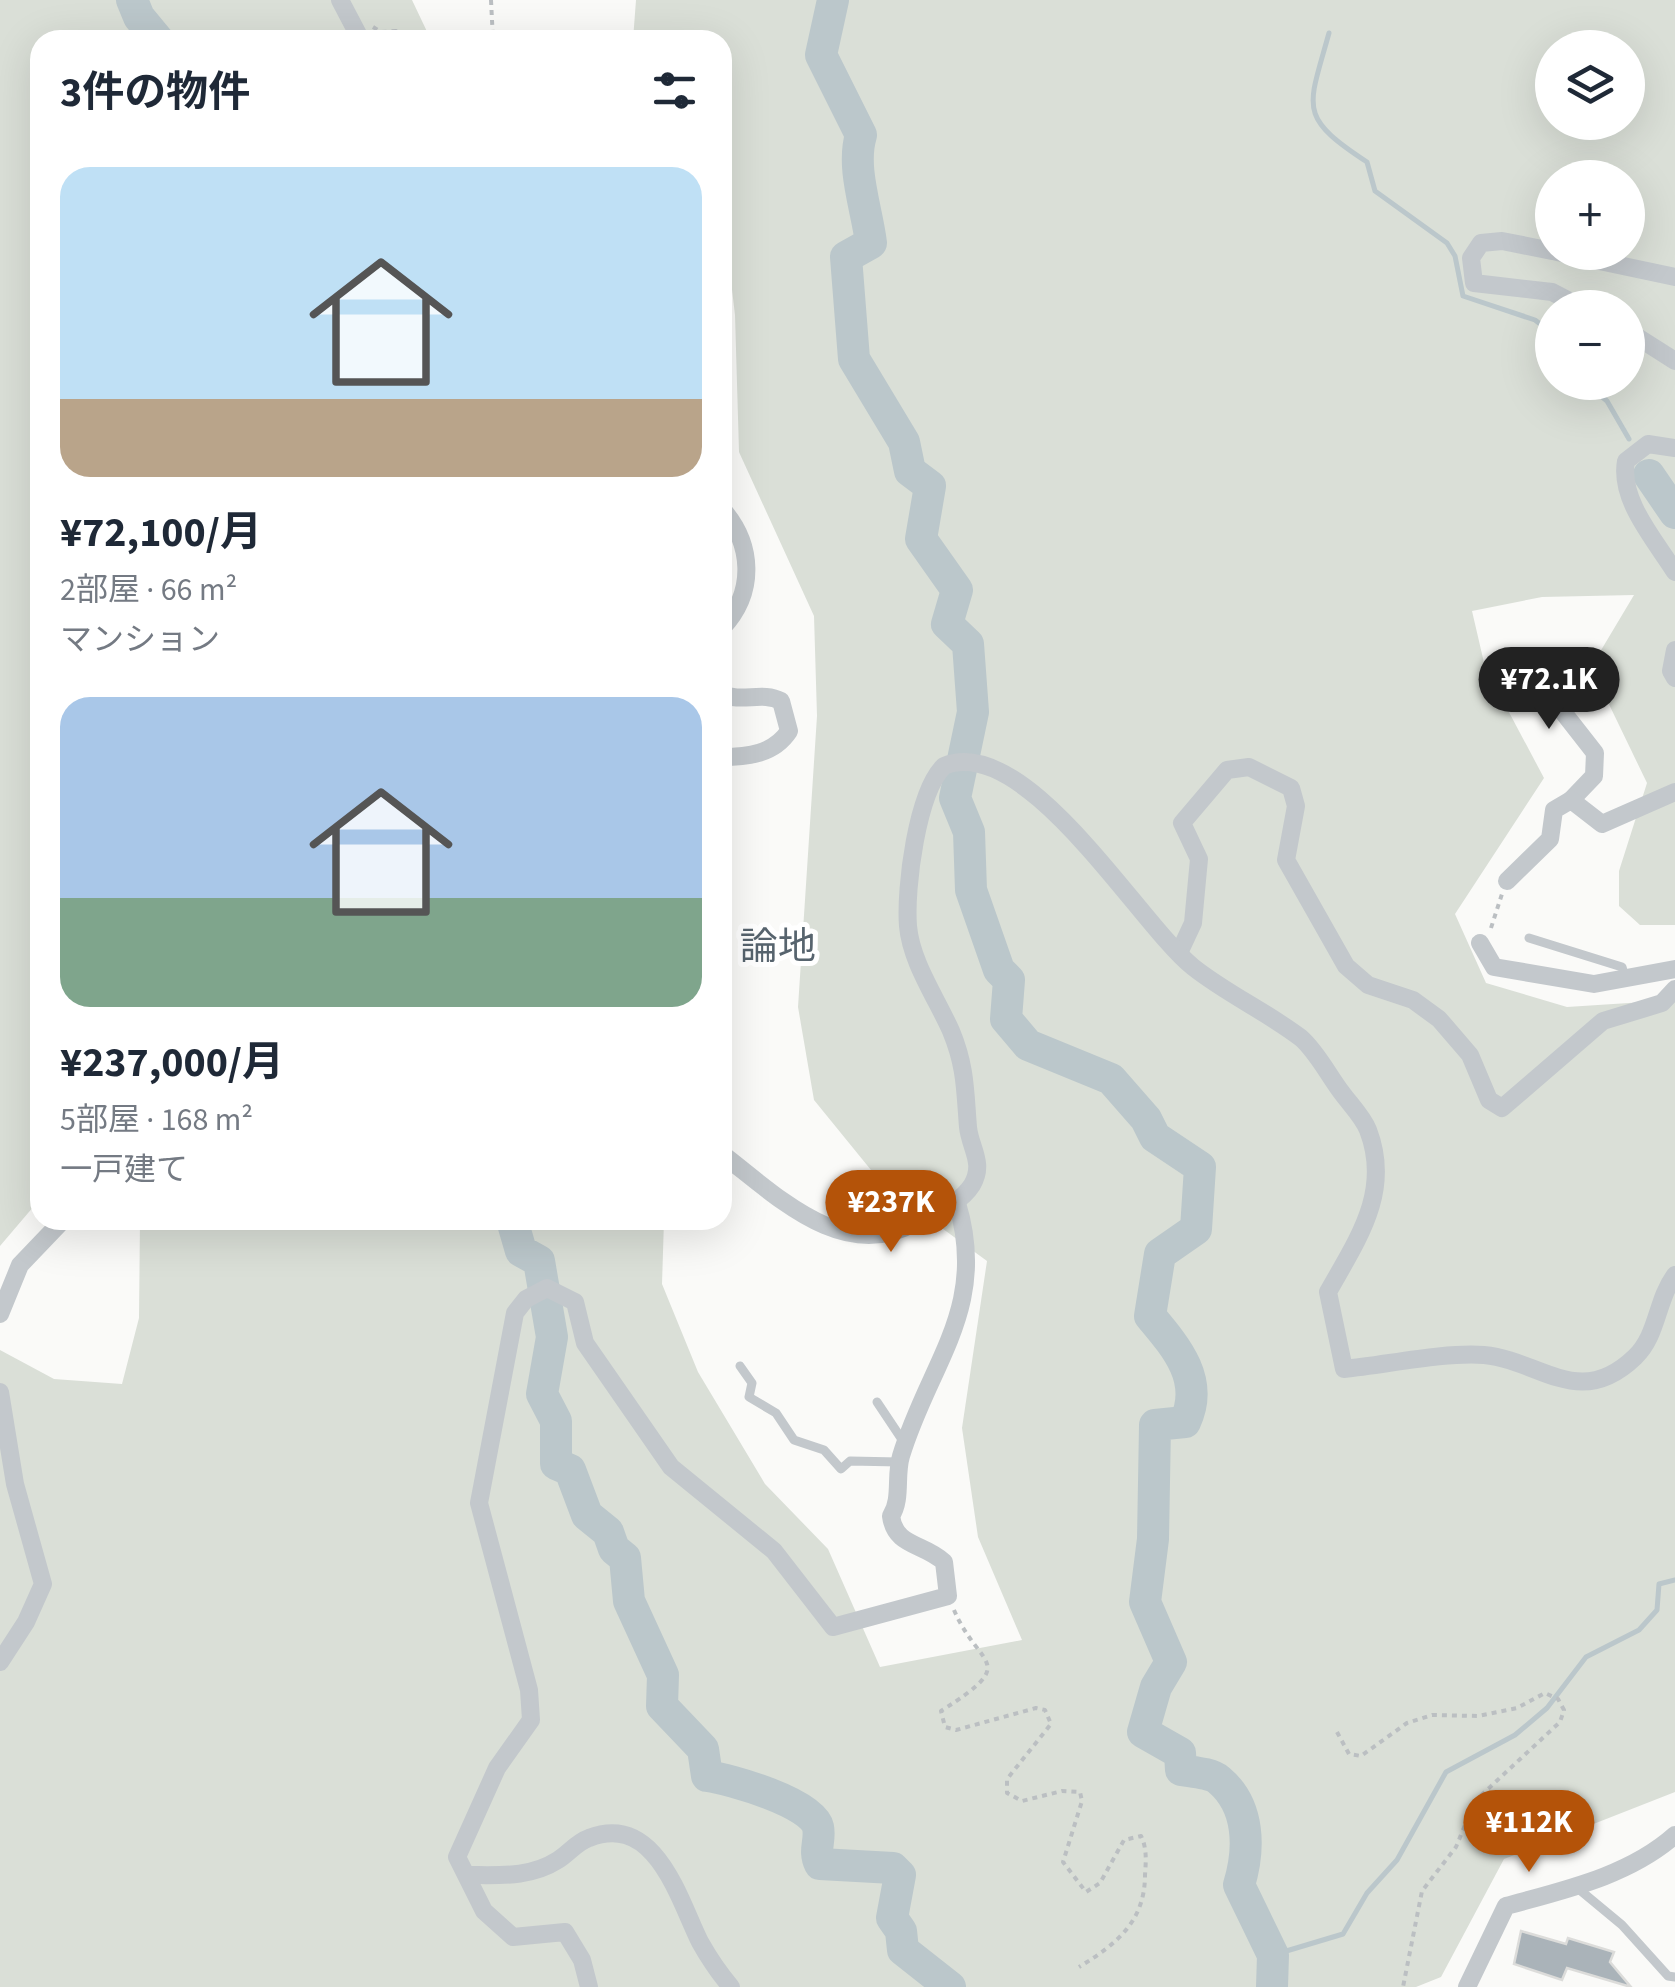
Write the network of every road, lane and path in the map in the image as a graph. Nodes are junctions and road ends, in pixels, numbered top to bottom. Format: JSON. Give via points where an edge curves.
{"nodes":[{"id":1,"x":491,"y":0,"type":"edge"},
{"id":2,"x":342,"y":4,"type":"edge"},
{"id":3,"x":356,"y":30,"type":"edge"},
{"id":4,"x":378,"y":30,"type":"edge"},
{"id":5,"x":492,"y":30,"type":"edge"},
{"id":6,"x":1535,"y":247,"type":"edge"},
{"id":7,"x":1641,"y":270,"type":"edge"},
{"id":8,"x":1675,"y":277,"type":"edge"},
{"id":9,"x":1535,"y":290,"type":"edge"},
{"id":10,"x":1645,"y":342,"type":"edge"},
{"id":11,"x":1675,"y":361,"type":"edge"},
{"id":12,"x":1675,"y":448,"type":"edge"},
{"id":13,"x":732,"y":521,"type":"edge"},
{"id":14,"x":1675,"y":572,"type":"edge"},
{"id":15,"x":732,"y":610,"type":"edge"},
{"id":16,"x":1675,"y":650,"type":"edge"},
{"id":17,"x":1527,"y":666,"type":"dead end"},
{"id":18,"x":1675,"y":678,"type":"edge"},
{"id":19,"x":732,"y":697,"type":"edge"},
{"id":20,"x":732,"y":756,"type":"edge"},
{"id":21,"x":1675,"y":792,"type":"edge"},
{"id":22,"x":1570,"y":800,"type":"junction"},
{"id":23,"x":1507,"y":880,"type":"joint"},
{"id":24,"x":1529,"y":938,"type":"dead end"},
{"id":25,"x":1480,"y":943,"type":"joint"},
{"id":26,"x":1180,"y":953,"type":"junction"},
{"id":27,"x":1675,"y":969,"type":"edge"},
{"id":28,"x":1625,"y":978,"type":"junction"},
{"id":29,"x":1675,"y":989,"type":"edge"},
{"id":30,"x":732,"y":1161,"type":"edge"},
{"id":31,"x":958,"y":1203,"type":"junction"},
{"id":32,"x":54,"y":1230,"type":"edge"},
{"id":33,"x":1675,"y":1275,"type":"edge"},
{"id":34,"x":0,"y":1314,"type":"edge"},
{"id":35,"x":740,"y":1366,"type":"dead end"},
{"id":36,"x":0,"y":1392,"type":"edge"},
{"id":37,"x":877,"y":1402,"type":"dead end"},
{"id":38,"x":902,"y":1453,"type":"junction"},
{"id":39,"x":948,"y":1596,"type":"junction"},
{"id":40,"x":0,"y":1662,"type":"edge"},
{"id":41,"x":1338,"y":1732,"type":"dead end"},
{"id":42,"x":1675,"y":1835,"type":"edge"},
{"id":43,"x":468,"y":1875,"type":"junction"},
{"id":44,"x":1576,"y":1886,"type":"junction"},
{"id":45,"x":1079,"y":1967,"type":"dead end"},
{"id":46,"x":1675,"y":1977,"type":"edge"},
{"id":47,"x":589,"y":1987,"type":"edge"},
{"id":48,"x":731,"y":1987,"type":"edge"},
{"id":49,"x":1402,"y":1987,"type":"edge"},
{"id":50,"x":1467,"y":1987,"type":"edge"}],
"edges":[{"from":1,"to":5,"type":"path"},
{"from":2,"to":3,"type":"street"},
{"from":2,"to":4,"type":"path"},
{"from":6,"to":9,"type":"street","via":[[1502,240],[1481,244],[1471,258],[1474,283]]},
{"from":7,"to":8,"type":"street"},
{"from":10,"to":11,"type":"street"},
{"from":12,"to":14,"type":"street","via":[[1648,444],[1626,461],[1623,478]]},
{"from":13,"to":15,"type":"street","via":[[742,533],[746,560],[746,586]]},
{"from":16,"to":18,"type":"street"},
{"from":17,"to":22,"type":"street","via":[[1596,752],[1594,776]]},
{"from":19,"to":20,"type":"street","via":[[781,701],[789,732],[770,749]]},
{"from":21,"to":22,"type":"street","via":[[1602,824]]},
{"from":22,"to":23,"type":"street","via":[[1554,810],[1550,839]]},
{"from":23,"to":25,"type":"path"},
{"from":24,"to":28,"type":"lane","via":[[1622,967]]},
{"from":25,"to":28,"type":"street","via":[[1494,967],[1594,984]]},
{"from":26,"to":29,"type":"street","via":[[1194,923],[1199,860],[1182,822],[1227,770],[1249,767],[1291,788],[1296,806],[1286,860],[1346,966],[1368,985],[1413,1000],[1439,1019],[1470,1055],[1490,1100],[1502,1108],[1603,1021],[1662,1003]]},
{"from":26,"to":31,"type":"street","via":[[1096,852],[1027,791],[968,762],[935,774],[923,807],[908,927],[968,1083],[968,1132],[978,1164]]},
{"from":26,"to":33,"type":"street","via":[[1304,1040],[1367,1127],[1376,1162],[1370,1219],[1328,1292],[1344,1369],[1485,1355],[1564,1383],[1600,1379],[1650,1342],[1662,1292]]},
{"from":27,"to":28,"type":"street"},
{"from":30,"to":31,"type":"street","via":[[816,1224],[847,1232],[882,1233]]},
{"from":31,"to":38,"type":"street","via":[[964,1226],[962,1314]]},
{"from":32,"to":34,"type":"street","via":[[20,1265]]},
{"from":35,"to":38,"type":"lane","via":[[752,1382],[748,1397],[776,1413],[794,1440],[824,1450],[841,1469],[850,1461]]},
{"from":36,"to":40,"type":"street","via":[[15,1484],[43,1584]]},
{"from":37,"to":38,"type":"lane"},
{"from":38,"to":39,"type":"street","via":[[894,1532],[944,1562]]},
{"from":39,"to":43,"type":"street","via":[[833,1627],[774,1551],[671,1467],[585,1343],[575,1302],[547,1288],[534,1293],[516,1313],[479,1503],[529,1690],[530,1720],[497,1768],[462,1842],[457,1857]]},
{"from":39,"to":45,"type":"path","via":[[987,1666],[977,1687],[941,1711],[945,1726],[956,1730],[1045,1710],[1051,1724],[1007,1779],[1007,1793],[1022,1801],[1080,1792],[1063,1862],[1086,1892],[1100,1883],[1124,1840],[1140,1836],[1146,1846],[1142,1909],[1124,1934]]},
{"from":41,"to":49,"type":"path","via":[[1349,1754],[1361,1756],[1432,1715],[1478,1716],[1518,1708],[1545,1693],[1564,1710],[1560,1722],[1475,1801],[1456,1847],[1422,1890]]},
{"from":42,"to":44,"type":"street","via":[[1632,1864]]},
{"from":43,"to":47,"type":"street","via":[[484,1910],[513,1937],[565,1932]]},
{"from":43,"to":48,"type":"street","via":[[517,1876],[555,1862],[593,1836],[644,1844],[671,1876],[703,1947]]},
{"from":44,"to":46,"type":"lane"},
{"from":44,"to":50,"type":"street","via":[[1506,1906]]}]}
